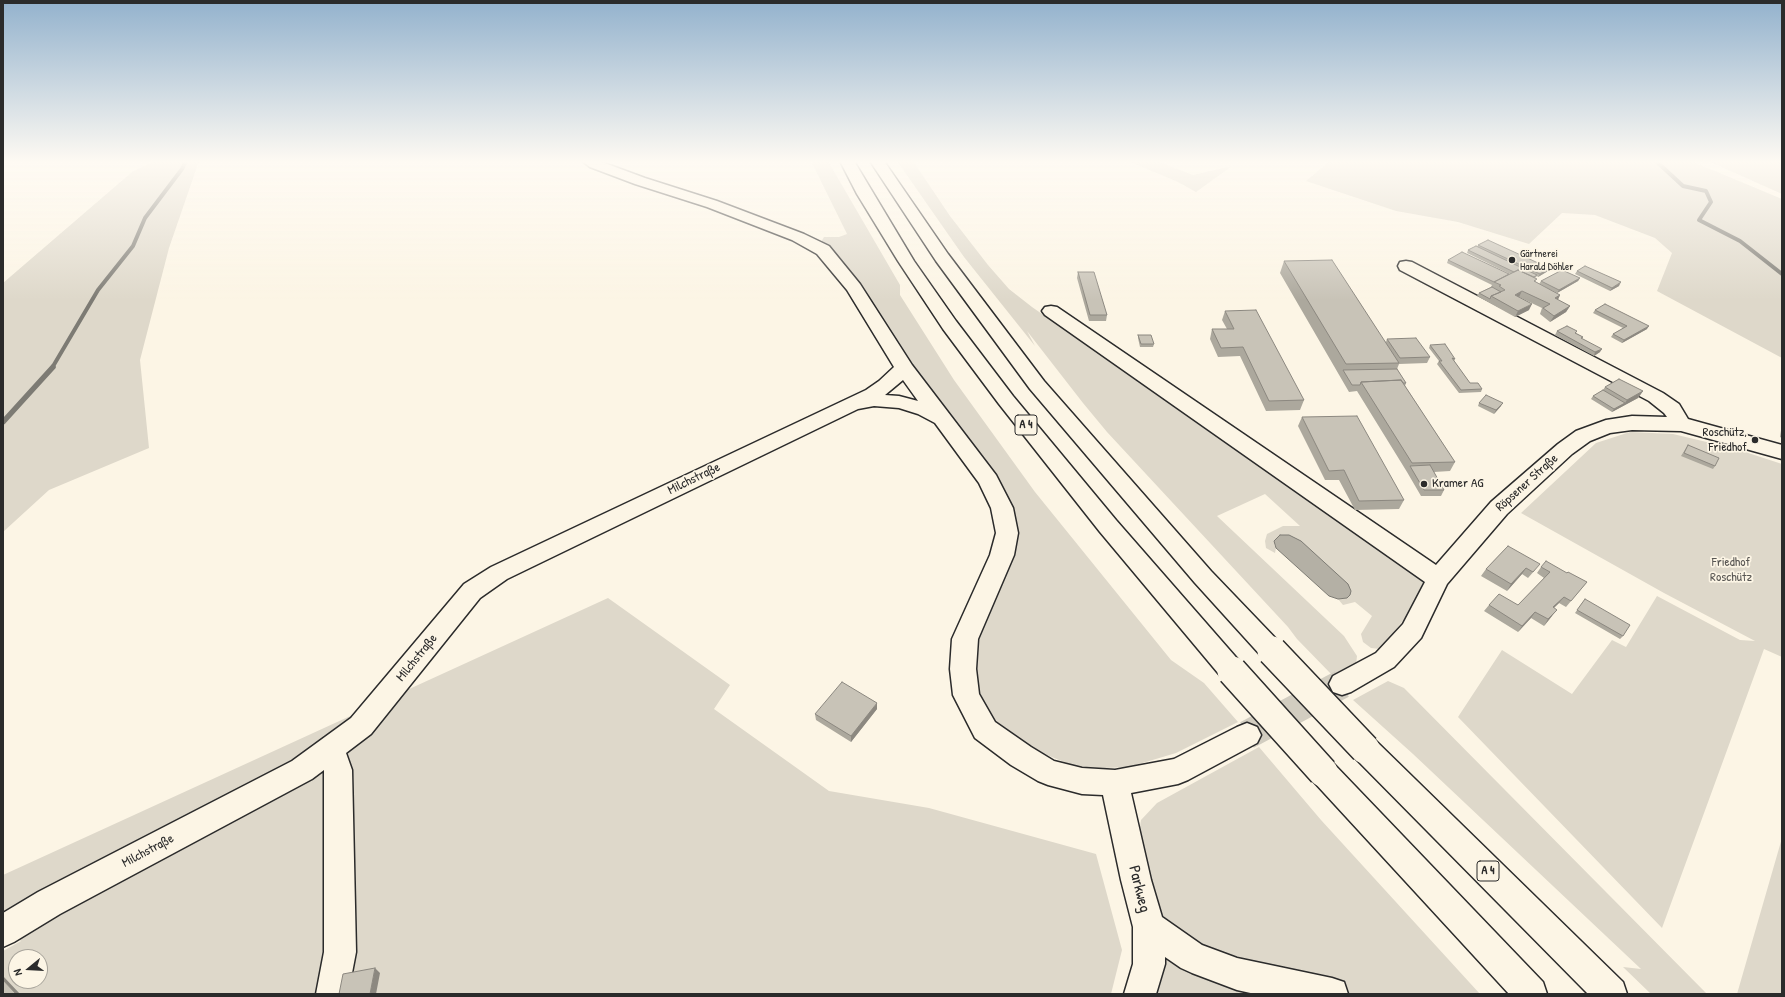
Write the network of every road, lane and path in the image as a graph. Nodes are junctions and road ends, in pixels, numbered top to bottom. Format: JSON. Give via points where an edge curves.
{"nodes":[{"id":1,"x":721,"y":208,"type":"edge"},
{"id":2,"x":873,"y":208,"type":"edge"},
{"id":3,"x":909,"y":208,"type":"edge"},
{"id":4,"x":1406,"y":266,"type":"dead end"},
{"id":5,"x":1051,"y":311,"type":"dead end"},
{"id":6,"x":904,"y":368,"type":"junction"},
{"id":7,"x":844,"y":407,"type":"junction"},
{"id":8,"x":942,"y":419,"type":"junction"},
{"id":9,"x":1681,"y":424,"type":"junction"},
{"id":10,"x":1782,"y":452,"type":"edge"},
{"id":11,"x":1438,"y":580,"type":"junction"},
{"id":12,"x":1342,"y":684,"type":"tunnel mouth"},
{"id":13,"x":1247,"y":735,"type":"tunnel mouth"},
{"id":14,"x":331,"y":749,"type":"junction"},
{"id":15,"x":1115,"y":783,"type":"junction"},
{"id":16,"x":1148,"y":927,"type":"junction"},
{"id":17,"x":3,"y":932,"type":"edge"},
{"id":18,"x":332,"y":994,"type":"edge"},
{"id":19,"x":1140,"y":994,"type":"edge"},
{"id":20,"x":1332,"y":994,"type":"edge"},
{"id":21,"x":1531,"y":994,"type":"edge"},
{"id":22,"x":1611,"y":994,"type":"edge"}],
"edges":[{"from":1,"to":6,"type":"main road","via":[[798,237],[823,250],[854,288]]},
{"from":2,"to":21,"type":"main road","number":"A 4","bridge":true,"via":[[949,324],[1108,526],[1323,772]]},
{"from":3,"to":22,"type":"main road","number":"A 4","bridge":true,"via":[[942,257],[1037,385],[1203,577],[1365,749]]},
{"from":4,"to":9,"type":"main road","via":[[1656,398],[1672,409]]},
{"from":5,"to":11,"type":"main road"},
{"from":6,"to":7,"type":"main road","name":"Milchstraße","via":[[886,385]]},
{"from":6,"to":8,"type":"main road"},
{"from":7,"to":8,"type":"main road","name":"Milchstraße","via":[[874,400],[899,402],[925,409]]},
{"from":7,"to":14,"type":"main road","name":"Milchstraße","via":[[499,573],[472,591],[361,726]]},
{"from":8,"to":15,"type":"main road","via":[[988,480],[1002,508],[1007,533],[1002,555],[965,639],[963,668],[966,695],[985,730],[1048,772],[1082,781]]},
{"from":9,"to":10,"type":"main road","name":"Röpsener Straße"},
{"from":9,"to":11,"type":"main road","name":"Röpsener Straße","via":[[1632,423],[1606,427],[1583,436],[1564,449],[1499,508]]},
{"from":11,"to":12,"type":"main road","name":"Röpsener Straße","via":[[1412,632],[1385,660]]},
{"from":13,"to":15,"type":"main road","via":[[1178,771]]},
{"from":14,"to":17,"type":"main road","name":"Milchstraße","via":[[302,770],[49,904]]},
{"from":14,"to":18,"type":"main road","via":[[338,770],[340,857],[340,952]]},
{"from":15,"to":16,"type":"main road","name":"Parkweg"},
{"from":16,"to":19,"type":"main road","name":"Parkweg","via":[[1149,964]]},
{"from":16,"to":20,"type":"main road","via":[[1192,957],[1237,974]]}]}
